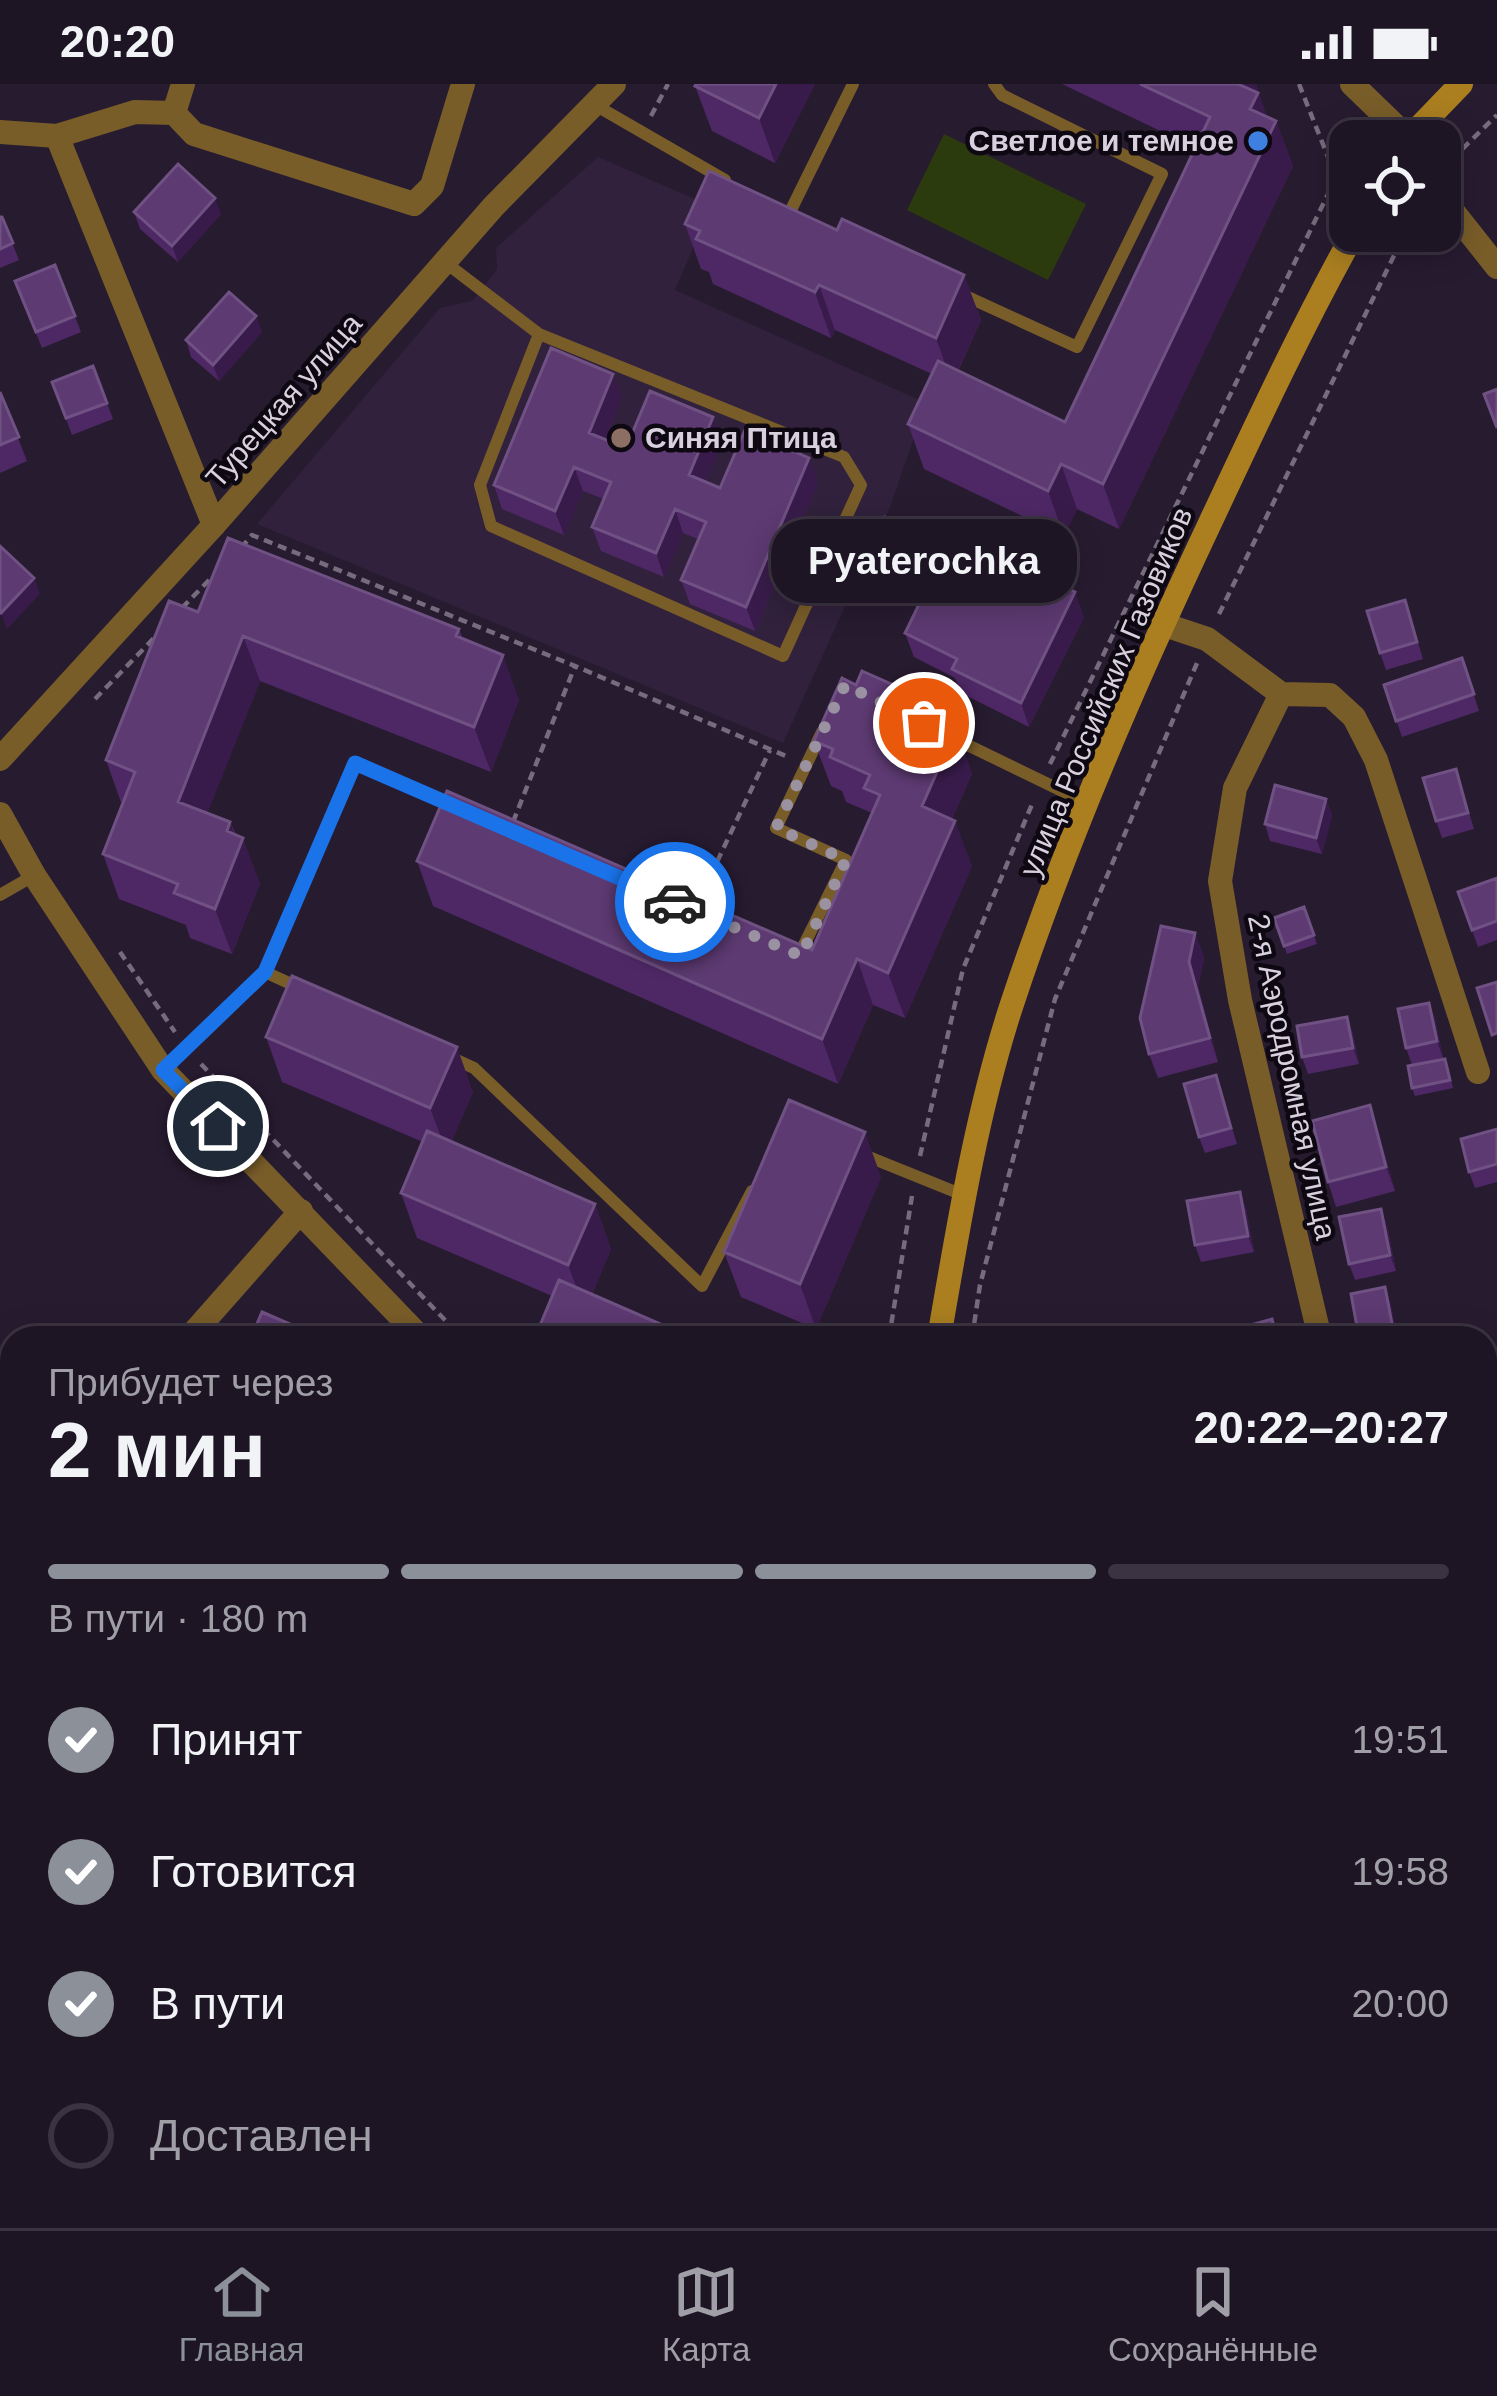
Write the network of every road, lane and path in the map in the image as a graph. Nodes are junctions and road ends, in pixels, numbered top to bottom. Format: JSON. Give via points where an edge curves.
{"nodes":[{"id":1,"x":183,"y":84,"type":"edge"},
{"id":2,"x":464,"y":84,"type":"edge"},
{"id":3,"x":614,"y":84,"type":"edge"},
{"id":4,"x":668,"y":84,"type":"edge"},
{"id":5,"x":853,"y":84,"type":"edge"},
{"id":6,"x":994,"y":84,"type":"edge"},
{"id":7,"x":1299,"y":84,"type":"edge"},
{"id":8,"x":1352,"y":84,"type":"edge"},
{"id":9,"x":1461,"y":84,"type":"edge"},
{"id":10,"x":595,"y":106,"type":"junction"},
{"id":11,"x":174,"y":113,"type":"junction"},
{"id":12,"x":1497,"y":115,"type":"edge"},
{"id":13,"x":1389,"y":120,"type":"edge"},
{"id":14,"x":1426,"y":120,"type":"edge"},
{"id":15,"x":0,"y":132,"type":"edge"},
{"id":16,"x":643,"y":133,"type":"junction"},
{"id":17,"x":57,"y":136,"type":"junction"},
{"id":18,"x":1461,"y":150,"type":"edge"},
{"id":19,"x":1329,"y":159,"type":"edge"},
{"id":20,"x":746,"y":192,"type":"edge"},
{"id":21,"x":767,"y":204,"type":"edge"},
{"id":22,"x":788,"y":216,"type":"junction"},
{"id":23,"x":1461,"y":222,"type":"edge"},
{"id":24,"x":809,"y":225,"type":"edge"},
{"id":25,"x":1343,"y":252,"type":"edge"},
{"id":26,"x":1396,"y":252,"type":"edge"},
{"id":27,"x":446,"y":263,"type":"junction"},
{"id":28,"x":1497,"y":267,"type":"edge"},
{"id":29,"x":953,"y":291,"type":"edge"},
{"id":30,"x":539,"y":334,"type":"junction"},
{"id":31,"x":214,"y":525,"type":"junction"},
{"id":32,"x":1162,"y":624,"type":"junction"},
{"id":33,"x":1207,"y":639,"type":"junction"},
{"id":34,"x":575,"y":665,"type":"dead end"},
{"id":35,"x":1281,"y":694,"type":"junction"},
{"id":36,"x":826,"y":725,"type":"edge"},
{"id":37,"x":944,"y":733,"type":"edge"},
{"id":38,"x":770,"y":750,"type":"dead end"},
{"id":39,"x":0,"y":759,"type":"edge"},
{"id":40,"x":1085,"y":802,"type":"junction"},
{"id":41,"x":0,"y":814,"type":"edge"},
{"id":42,"x":510,"y":830,"type":"joint"},
{"id":43,"x":34,"y":875,"type":"junction"},
{"id":44,"x":0,"y":896,"type":"edge"},
{"id":45,"x":694,"y":910,"type":"edge"},
{"id":46,"x":780,"y":947,"type":"edge"},
{"id":47,"x":265,"y":972,"type":"junction"},
{"id":48,"x":307,"y":991,"type":"edge"},
{"id":49,"x":432,"y":1049,"type":"edge"},
{"id":50,"x":163,"y":1070,"type":"junction"},
{"id":51,"x":1478,"y":1072,"type":"dead end"},
{"id":52,"x":854,"y":1151,"type":"edge"},
{"id":53,"x":755,"y":1184,"type":"edge"},
{"id":54,"x":963,"y":1195,"type":"junction"},
{"id":55,"x":302,"y":1211,"type":"junction"},
{"id":56,"x":199,"y":1326,"type":"edge"},
{"id":57,"x":410,"y":1326,"type":"edge"},
{"id":58,"x":941,"y":1326,"type":"edge"},
{"id":59,"x":975,"y":1326,"type":"edge"},
{"id":60,"x":1317,"y":1326,"type":"edge"}],
"edges":[{"from":1,"to":11,"type":"street"},
{"from":2,"to":11,"type":"street","via":[[432,186],[414,204],[194,134]]},
{"from":3,"to":10,"type":"street","name":"Турецкая улица"},
{"from":4,"to":16,"type":"path"},
{"from":5,"to":22,"type":"lane"},
{"from":6,"to":29,"type":"lane","via":[[1162,174],[1078,347]]},
{"from":7,"to":19,"type":"path"},
{"from":8,"to":13,"type":"street"},
{"from":9,"to":14,"type":"main road"},
{"from":10,"to":16,"type":"lane"},
{"from":10,"to":27,"type":"street","name":"Турецкая улица"},
{"from":11,"to":17,"type":"street","via":[[135,112]]},
{"from":12,"to":18,"type":"path"},
{"from":15,"to":17,"type":"street"},
{"from":16,"to":20,"type":"lane"},
{"from":17,"to":31,"type":"street"},
{"from":21,"to":22,"type":"lane"},
{"from":22,"to":24,"type":"lane"},
{"from":23,"to":28,"type":"street"},
{"from":25,"to":32,"type":"main road","name":"улица Российских Газовиков"},
{"from":26,"to":33,"type":"path"},
{"from":27,"to":30,"type":"lane"},
{"from":27,"to":31,"type":"street","name":"Турецкая улица"},
{"from":30,"to":30,"type":"lane","via":[[480,485],[491,526],[783,656],[861,485],[844,457]]},
{"from":31,"to":39,"type":"street","name":"Турецкая улица"},
{"from":32,"to":33,"type":"street"},
{"from":32,"to":40,"type":"main road","name":"улица Российских Газовиков"},
{"from":33,"to":35,"type":"street"},
{"from":33,"to":59,"type":"path","via":[[1055,999]]},
{"from":34,"to":42,"type":"path"},
{"from":35,"to":51,"type":"street","via":[[1330,695],[1354,717],[1376,760]]},
{"from":35,"to":60,"type":"street","name":"2-я Аэродромная улица","via":[[1235,788],[1220,880],[1240,1000]]},
{"from":36,"to":46,"type":"lane","via":[[776,828],[846,860],[801,956]]},
{"from":37,"to":40,"type":"lane"},
{"from":38,"to":45,"type":"path"},
{"from":40,"to":54,"type":"main road","name":"улица Российских Газовиков","via":[[1009,1013]]},
{"from":41,"to":43,"type":"street"},
{"from":42,"to":47,"type":"lane","via":[[355,763]]},
{"from":43,"to":44,"type":"lane"},
{"from":43,"to":50,"type":"street"},
{"from":47,"to":48,"type":"lane"},
{"from":47,"to":50,"type":"lane"},
{"from":49,"to":53,"type":"lane","via":[[474,1068],[702,1286]]},
{"from":50,"to":55,"type":"street"},
{"from":52,"to":54,"type":"lane"},
{"from":54,"to":58,"type":"main road","name":"улица Российских Газовиков"},
{"from":55,"to":56,"type":"street"},
{"from":55,"to":57,"type":"street"}]}
